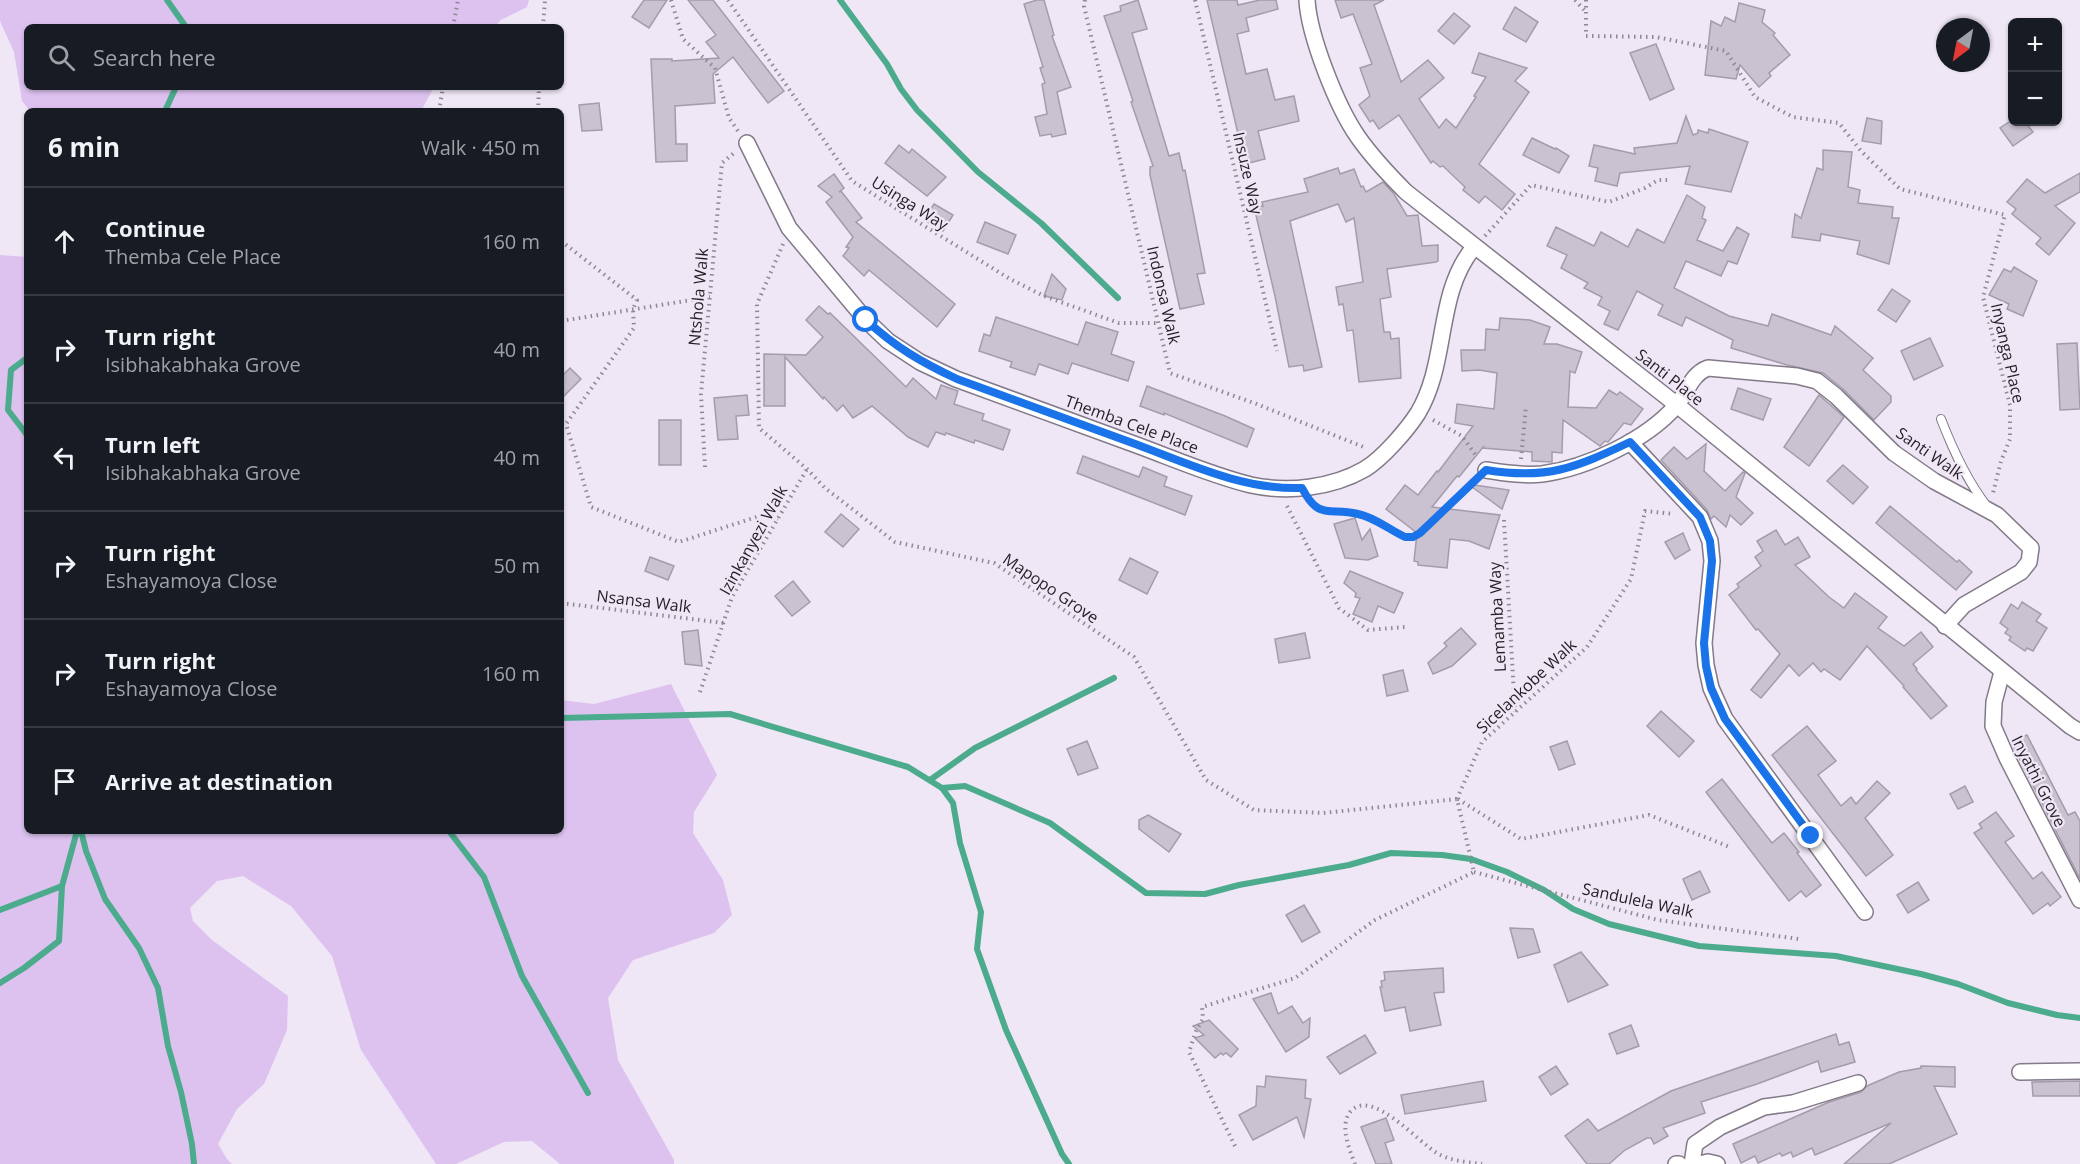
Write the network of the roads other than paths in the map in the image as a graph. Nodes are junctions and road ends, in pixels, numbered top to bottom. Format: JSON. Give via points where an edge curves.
{"nodes":[{"id":1,"x":1307,"y":0,"type":"edge"},
{"id":2,"x":747,"y":143,"type":"road end"},
{"id":3,"x":1474,"y":247,"type":"junction"},
{"id":4,"x":1677,"y":405,"type":"junction"},
{"id":5,"x":1941,"y":419,"type":"dead end"},
{"id":6,"x":1630,"y":442,"type":"junction"},
{"id":7,"x":1486,"y":470,"type":"road end"},
{"id":8,"x":1992,"y":513,"type":"junction"},
{"id":9,"x":1945,"y":626,"type":"junction"},
{"id":10,"x":2002,"y":672,"type":"junction"},
{"id":11,"x":2080,"y":732,"type":"edge"},
{"id":12,"x":2080,"y":900,"type":"edge"},
{"id":13,"x":1865,"y":912,"type":"dead end"},
{"id":14,"x":2080,"y":1071,"type":"edge"},
{"id":15,"x":2020,"y":1072,"type":"dead end"},
{"id":16,"x":1858,"y":1083,"type":"dead end"},
{"id":17,"x":1692,"y":1164,"type":"edge"},
{"id":18,"x":1700,"y":1164,"type":"edge"},
{"id":19,"x":1717,"y":1164,"type":"edge"}],
"edges":[{"from":1,"to":3,"type":"street","name":"Santi Place","via":[[1320,58],[1356,134],[1406,192]]},
{"from":2,"to":3,"type":"street","name":"Themba Cele Place","via":[[789,228],[888,341],[957,379],[1251,485],[1279,489],[1327,483],[1367,468],[1383,454],[1418,412],[1437,358],[1450,292],[1464,259]]},
{"from":3,"to":4,"type":"street","name":"Santi Place"},
{"from":4,"to":6,"type":"street"},
{"from":4,"to":8,"type":"street","name":"Santi Walk","via":[[1700,371],[1708,368],[1817,381],[1894,453]]},
{"from":4,"to":9,"type":"street","name":"Santi Place"},
{"from":5,"to":8,"type":"lane","via":[[1974,489]]},
{"from":6,"to":7,"type":"street","via":[[1562,470],[1541,474]]},
{"from":6,"to":13,"type":"street","via":[[1700,517],[1710,541],[1712,561],[1704,643],[1711,688],[1725,719]]},
{"from":8,"to":9,"type":"street","name":"Santi Walk","via":[[2031,548],[2029,562],[2021,572],[1964,605]]},
{"from":9,"to":10,"type":"street","name":"Santi Place"},
{"from":10,"to":11,"type":"street","name":"Santi Place"},
{"from":10,"to":12,"type":"street","name":"Inyathi Grove","via":[[1994,702],[1997,738]]},
{"from":14,"to":15,"type":"street"},
{"from":16,"to":17,"type":"street","via":[[1793,1103],[1764,1107],[1720,1127],[1695,1144]]},
{"from":18,"to":19,"type":"street"}]}
